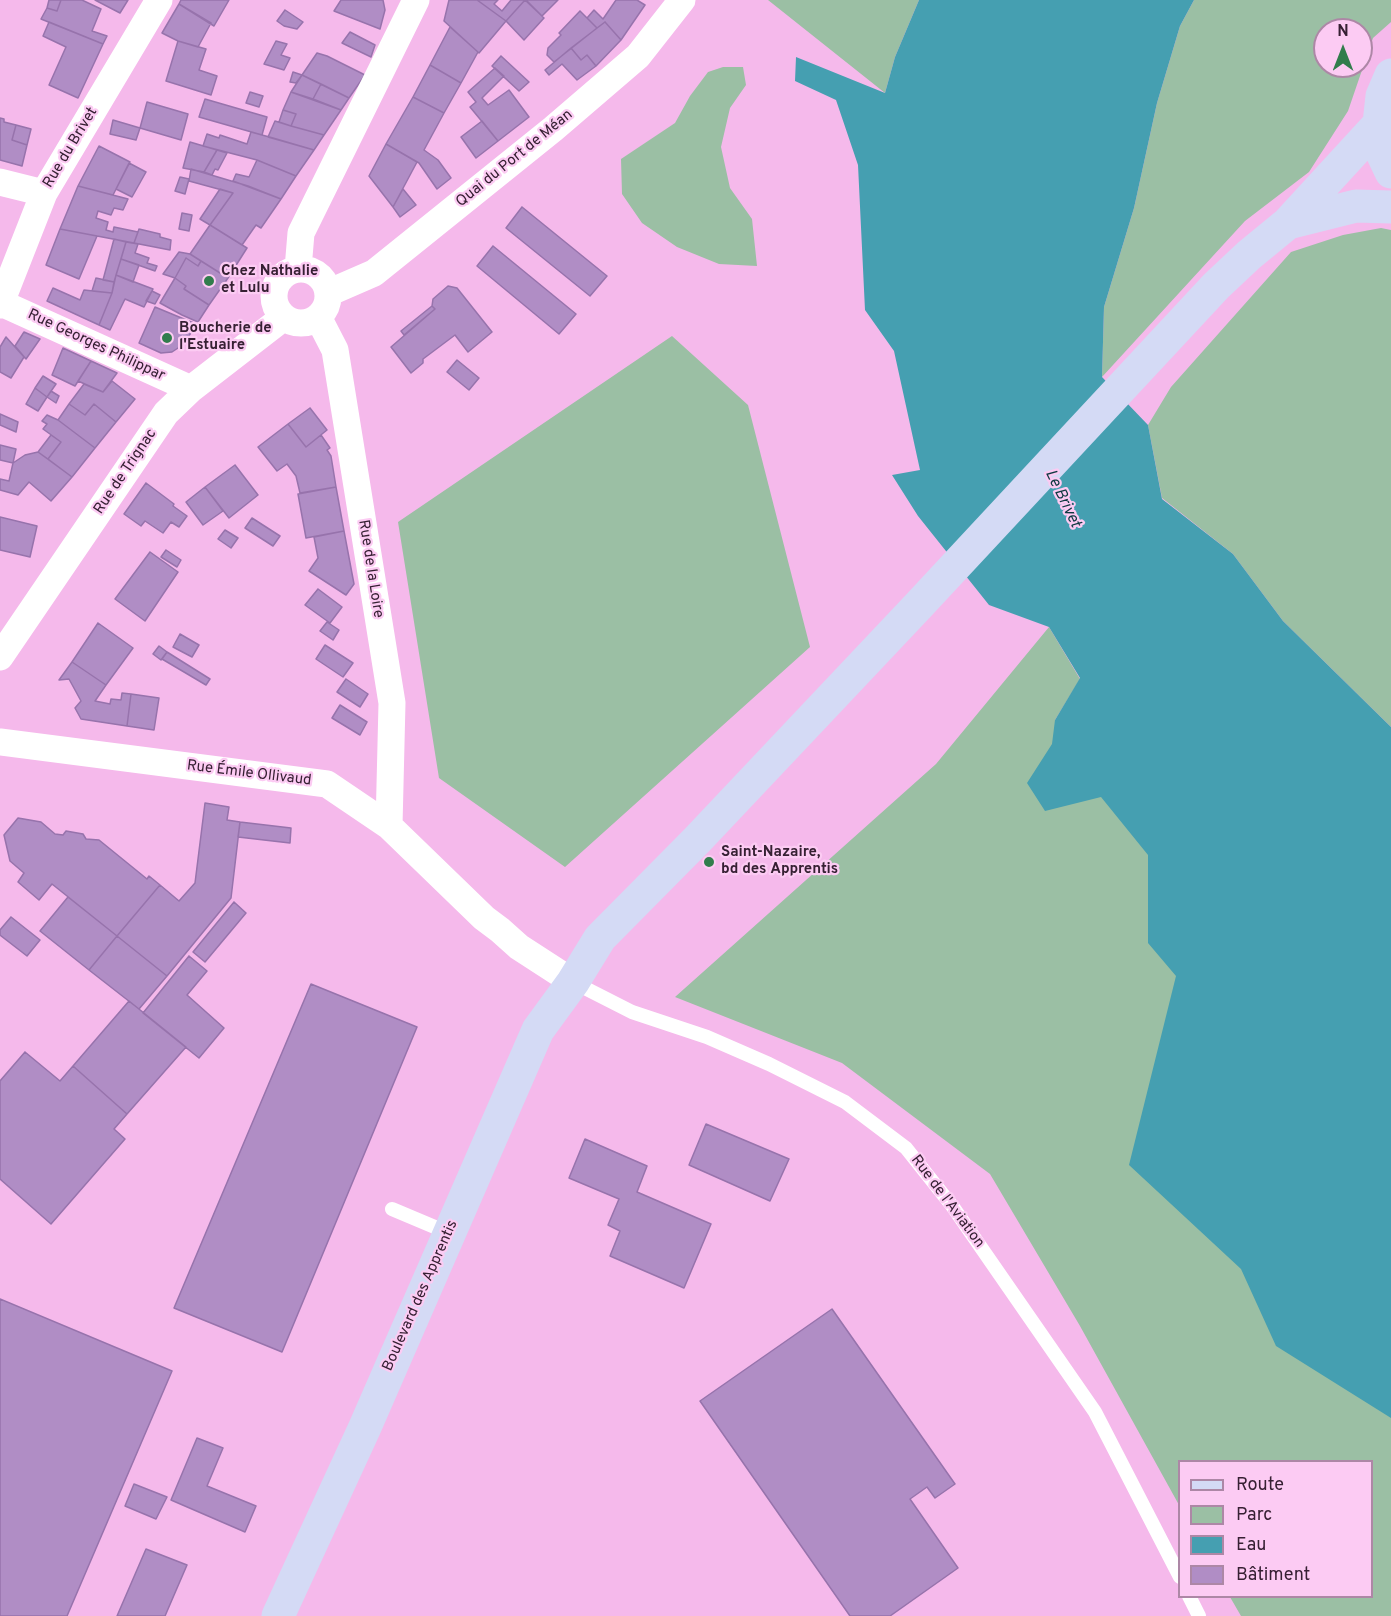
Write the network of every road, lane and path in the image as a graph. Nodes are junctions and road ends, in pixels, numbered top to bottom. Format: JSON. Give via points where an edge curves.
{"nodes":[{"id":1,"x":159,"y":0,"type":"edge"},
{"id":2,"x":416,"y":0,"type":"edge"},
{"id":3,"x":682,"y":0,"type":"edge"},
{"id":4,"x":1391,"y":75,"type":"edge"},
{"id":5,"x":1379,"y":124,"type":"junction"},
{"id":6,"x":1391,"y":172,"type":"edge"},
{"id":7,"x":0,"y":182,"type":"edge"},
{"id":8,"x":44,"y":193,"type":"junction"},
{"id":9,"x":1391,"y":207,"type":"edge"},
{"id":10,"x":1288,"y":223,"type":"junction"},
{"id":11,"x":297,"y":269,"type":"junction"},
{"id":12,"x":0,"y":304,"type":"edge"},
{"id":13,"x":323,"y":305,"type":"junction"},
{"id":14,"x":284,"y":317,"type":"junction"},
{"id":15,"x":191,"y":389,"type":"junction"},
{"id":16,"x":0,"y":657,"type":"edge"},
{"id":17,"x":0,"y":742,"type":"edge"},
{"id":18,"x":389,"y":826,"type":"junction"},
{"id":19,"x":573,"y":982,"type":"junction"},
{"id":20,"x":392,"y":1209,"type":"dead end"},
{"id":21,"x":449,"y":1233,"type":"junction"},
{"id":22,"x":1178,"y":1575,"type":"edge"},
{"id":23,"x":1190,"y":1598,"type":"edge"},
{"id":24,"x":278,"y":1616,"type":"edge"},
{"id":25,"x":1199,"y":1616,"type":"edge"}],
"edges":[{"from":1,"to":8,"type":"street","name":"Rue du Brivet"},
{"from":2,"to":11,"type":"street","via":[[301,233]]},
{"from":3,"to":13,"type":"street","name":"Quai du Port de Méan","via":[[638,56],[554,129],[374,273]]},
{"from":4,"to":5,"type":"main road","via":[[1382,96]]},
{"from":5,"to":6,"type":"main road","via":[[1383,155]]},
{"from":5,"to":10,"type":"main road","name":"Boulevard des Apprentis"},
{"from":7,"to":8,"type":"street"},
{"from":8,"to":12,"type":"street","name":"Rue du Brivet"},
{"from":9,"to":10,"type":"main road","via":[[1356,206]]},
{"from":10,"to":19,"type":"main road","name":"Boulevard des Apprentis","via":[[1216,286],[697,840],[600,938]]},
{"from":11,"to":13,"type":"street","via":[[315,272],[321,278],[326,285]]},
{"from":11,"to":14,"type":"street","via":[[289,271],[276,284],[274,302]]},
{"from":12,"to":15,"type":"street","name":"Rue Georges Philippar"},
{"from":13,"to":14,"type":"street","via":[[301,323]]},
{"from":13,"to":18,"type":"street","name":"Rue de la Loire","via":[[335,350],[392,703]]},
{"from":14,"to":15,"type":"street","name":"Rue de Trignac"},
{"from":15,"to":16,"type":"street","name":"Rue de Trignac","via":[[166,413]]},
{"from":17,"to":18,"type":"street","name":"Rue Émile Ollivaud","via":[[327,784]]},
{"from":18,"to":19,"type":"street","name":"Rue Émile Ollivaud","via":[[484,918],[519,947]]},
{"from":19,"to":21,"type":"main road","name":"Boulevard des Apprentis","via":[[538,1030]]},
{"from":19,"to":22,"type":"lane","name":"Rue de l'Aviation","via":[[632,1012],[707,1037],[769,1064],[845,1102],[906,1148],[960,1217],[1095,1412]]},
{"from":20,"to":21,"type":"lane"},
{"from":21,"to":24,"type":"main road","name":"Boulevard des Apprentis"},
{"from":23,"to":25,"type":"lane"}]}
